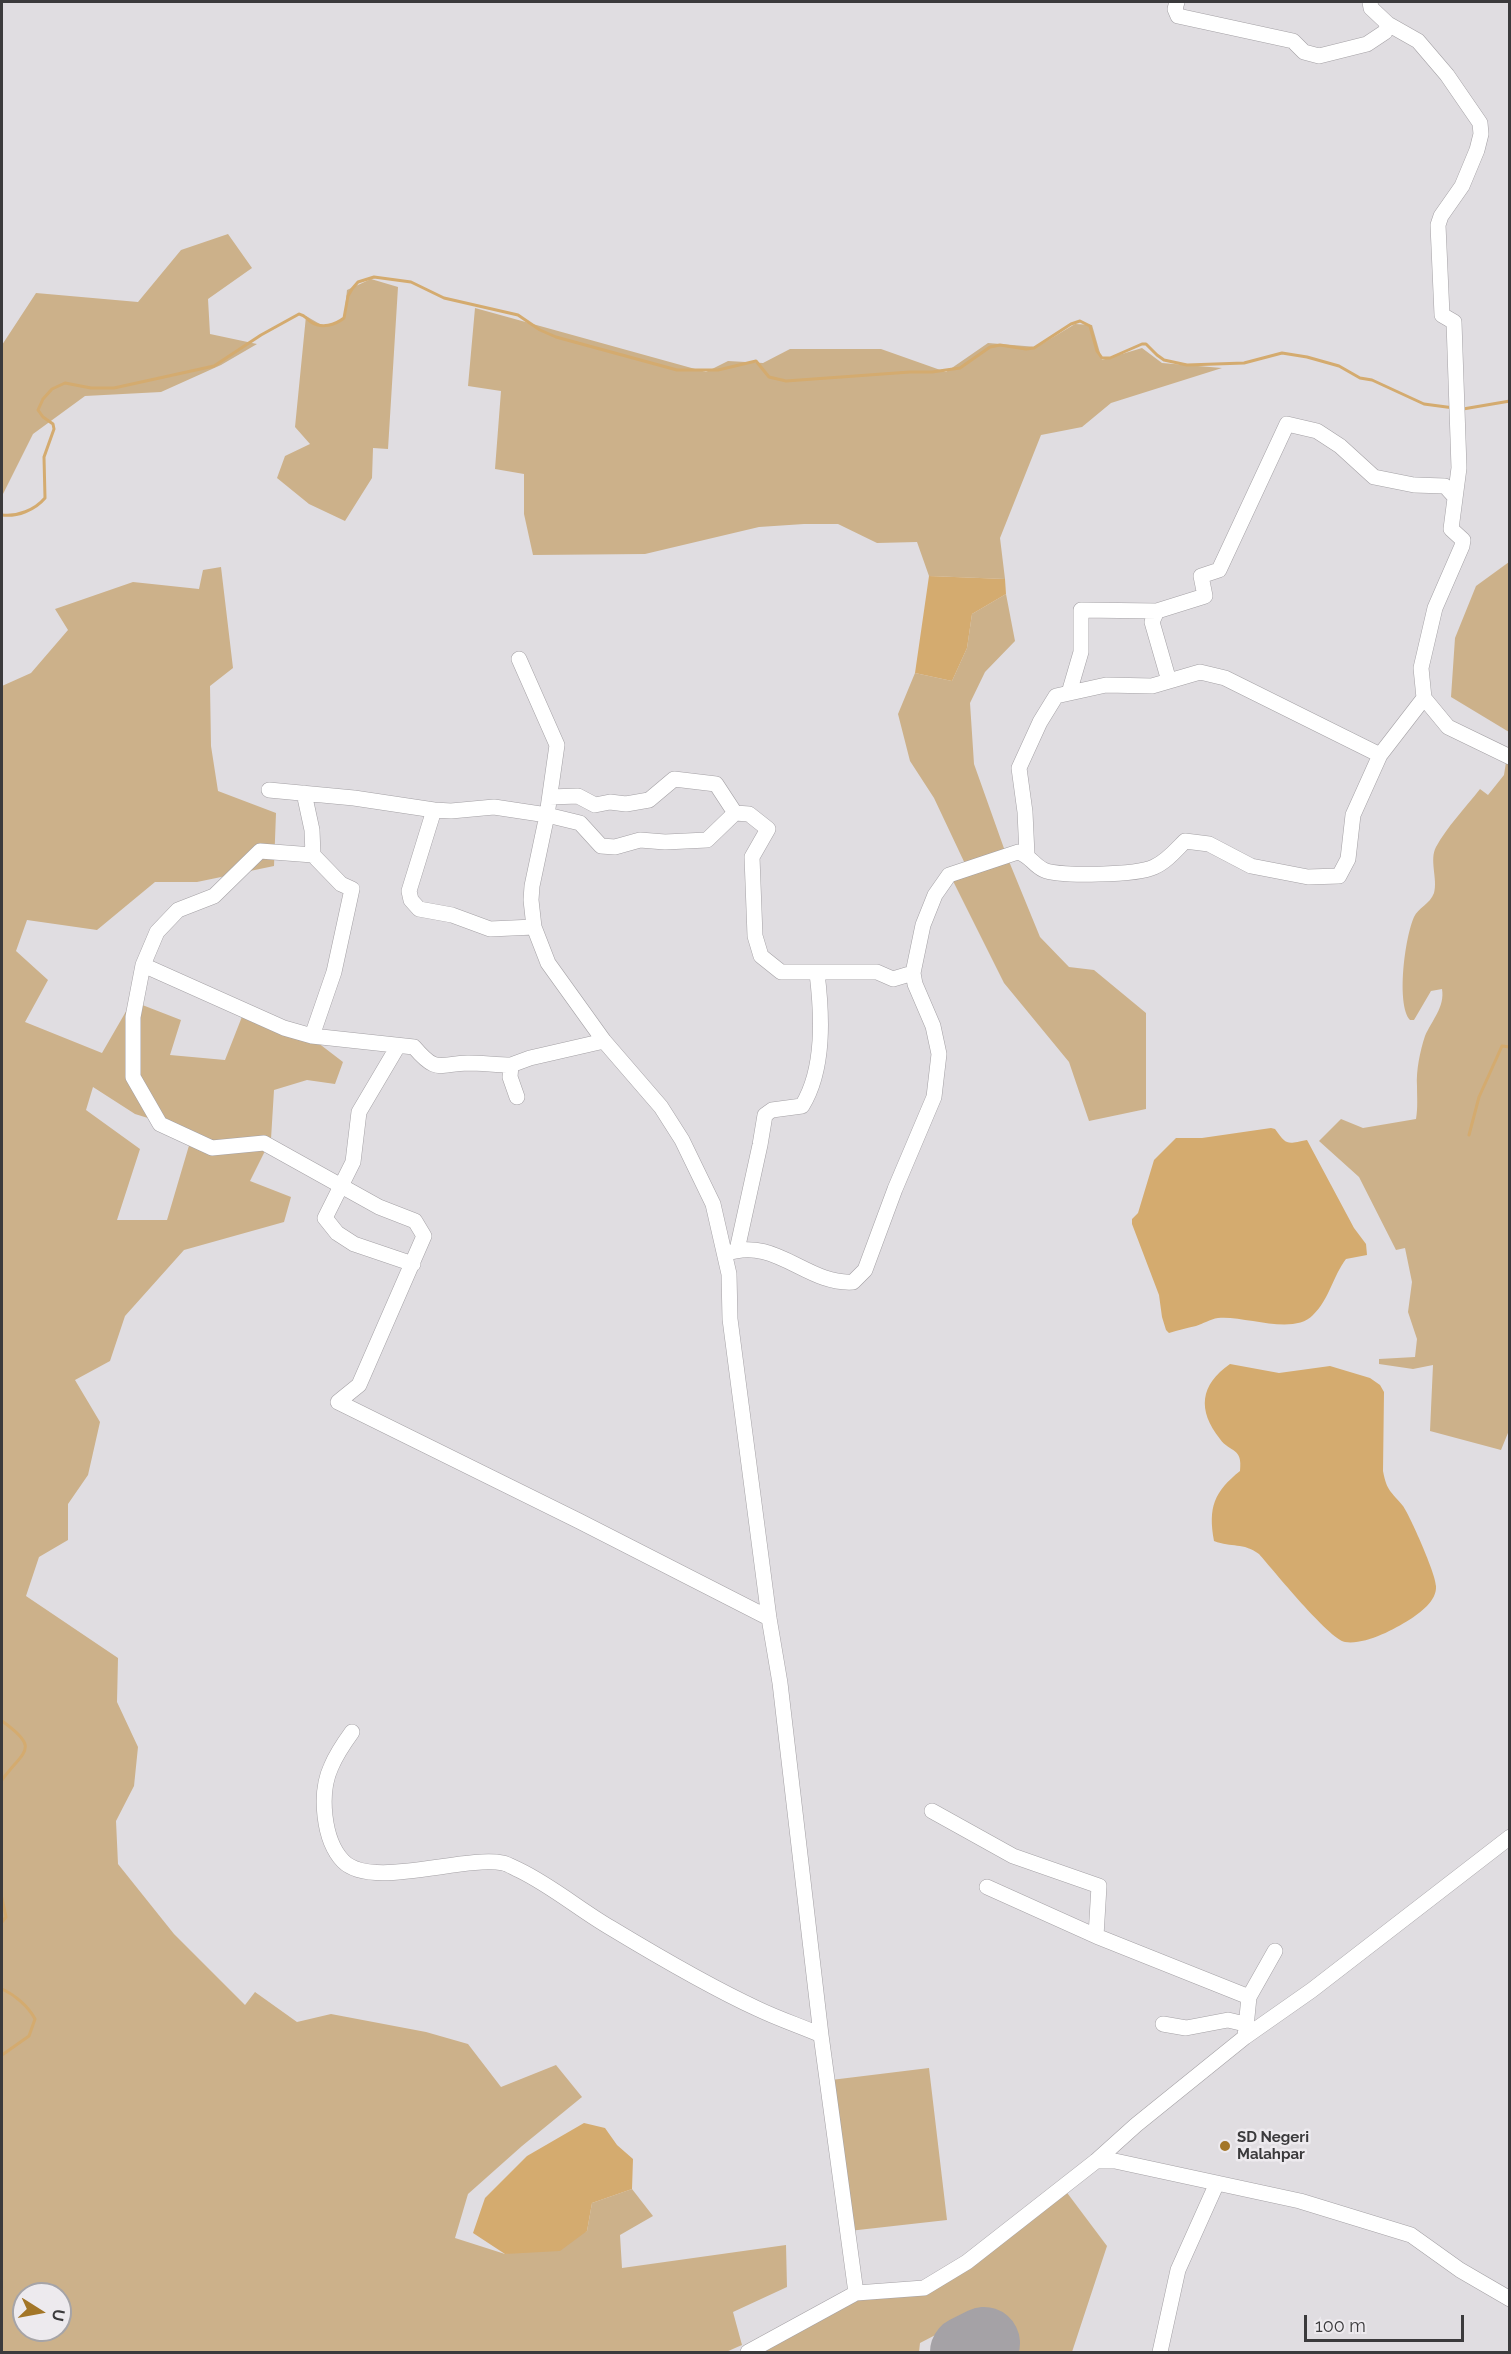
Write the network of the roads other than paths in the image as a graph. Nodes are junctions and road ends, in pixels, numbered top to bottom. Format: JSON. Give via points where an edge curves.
{"nodes":[{"id":1,"x":1177,"y":2,"type":"edge"},
{"id":2,"x":1370,"y":2,"type":"edge"},
{"id":3,"x":1388,"y":24,"type":"junction"},
{"id":4,"x":1455,"y":497,"type":"junction"},
{"id":5,"x":1157,"y":611,"type":"junction"},
{"id":6,"x":519,"y":659,"type":"dead end"},
{"id":7,"x":1169,"y":681,"type":"junction"},
{"id":8,"x":1069,"y":693,"type":"junction"},
{"id":9,"x":1424,"y":698,"type":"junction"},
{"id":10,"x":1380,"y":755,"type":"junction"},
{"id":11,"x":1509,"y":757,"type":"edge"},
{"id":12,"x":269,"y":790,"type":"dead end"},
{"id":13,"x":304,"y":793,"type":"junction"},
{"id":14,"x":550,"y":797,"type":"junction"},
{"id":15,"x":434,"y":810,"type":"junction"},
{"id":16,"x":735,"y":813,"type":"junction"},
{"id":17,"x":547,"y":815,"type":"junction"},
{"id":18,"x":313,"y":855,"type":"junction"},
{"id":19,"x":1027,"y":855,"type":"junction"},
{"id":20,"x":534,"y":927,"type":"junction"},
{"id":21,"x":143,"y":965,"type":"junction"},
{"id":22,"x":817,"y":973,"type":"junction"},
{"id":23,"x":913,"y":973,"type":"junction"},
{"id":24,"x":312,"y":1036,"type":"junction"},
{"id":25,"x":604,"y":1041,"type":"junction"},
{"id":26,"x":398,"y":1046,"type":"junction"},
{"id":27,"x":511,"y":1065,"type":"junction"},
{"id":28,"x":517,"y":1096,"type":"dead end"},
{"id":29,"x":340,"y":1187,"type":"junction"},
{"id":30,"x":731,"y":1252,"type":"junction"},
{"id":31,"x":413,"y":1264,"type":"junction"},
{"id":32,"x":769,"y":1618,"type":"junction"},
{"id":33,"x":352,"y":1732,"type":"dead end"},
{"id":34,"x":932,"y":1811,"type":"dead end"},
{"id":35,"x":1509,"y":1837,"type":"edge"},
{"id":36,"x":987,"y":1887,"type":"dead end"},
{"id":37,"x":1095,"y":1936,"type":"junction"},
{"id":38,"x":1275,"y":1951,"type":"dead end"},
{"id":39,"x":1250,"y":1996,"type":"junction"},
{"id":40,"x":1163,"y":2024,"type":"dead end"},
{"id":41,"x":1245,"y":2030,"type":"junction"},
{"id":42,"x":821,"y":2035,"type":"junction"},
{"id":43,"x":1096,"y":2161,"type":"junction"},
{"id":44,"x":1217,"y":2183,"type":"junction"},
{"id":45,"x":856,"y":2294,"type":"junction"},
{"id":46,"x":1509,"y":2299,"type":"edge"},
{"id":47,"x":748,"y":2352,"type":"edge"},
{"id":48,"x":1160,"y":2352,"type":"edge"}],
"edges":[{"from":1,"to":3,"type":"street","via":[[1178,16],[1293,41],[1304,52],[1319,56],[1367,44],[1385,32]]},
{"from":2,"to":3,"type":"street","via":[[1371,8]]},
{"from":3,"to":4,"type":"street","via":[[1418,40],[1480,123],[1477,150],[1462,186],[1438,225],[1442,315],[1454,322],[1459,468]]},
{"from":4,"to":5,"type":"street","via":[[1445,486],[1374,477],[1317,431],[1287,424],[1219,570],[1201,576],[1205,596]]},
{"from":4,"to":9,"type":"street","via":[[1451,529],[1463,540],[1435,608],[1421,668]]},
{"from":5,"to":7,"type":"street","via":[[1152,622]]},
{"from":5,"to":8,"type":"street","via":[[1081,610],[1081,652]]},
{"from":6,"to":14,"type":"street","via":[[557,746]]},
{"from":7,"to":8,"type":"street","via":[[1152,686],[1106,685]]},
{"from":7,"to":10,"type":"street","via":[[1200,672],[1224,678]]},
{"from":8,"to":19,"type":"street","via":[[1056,696],[1019,768]]},
{"from":9,"to":10,"type":"street"},
{"from":9,"to":11,"type":"street","via":[[1448,727]]},
{"from":10,"to":19,"type":"street","via":[[1353,815],[1348,860],[1339,876],[1308,877],[1251,866],[1209,844],[1185,841],[1153,868],[1135,872],[1073,875],[1043,870]]},
{"from":12,"to":13,"type":"street"},
{"from":13,"to":15,"type":"street"},
{"from":13,"to":18,"type":"street"},
{"from":14,"to":16,"type":"street","via":[[578,796],[595,805],[626,804],[649,800],[674,780],[716,784]]},
{"from":14,"to":17,"type":"street"},
{"from":15,"to":17,"type":"street","via":[[494,807]]},
{"from":15,"to":20,"type":"street","via":[[409,891],[411,900],[419,909],[452,915],[490,929]]},
{"from":16,"to":17,"type":"street","via":[[707,840],[640,840],[615,848],[601,846],[580,823]]},
{"from":16,"to":22,"type":"street","via":[[749,814],[768,829],[752,857],[755,936],[761,956],[781,972]]},
{"from":17,"to":20,"type":"street","via":[[532,886]]},
{"from":18,"to":21,"type":"street","via":[[260,850],[214,896],[178,910],[157,932]]},
{"from":18,"to":24,"type":"street","via":[[341,885],[352,889],[334,972]]},
{"from":19,"to":23,"type":"street","via":[[1018,852],[949,875],[935,895],[923,925]]},
{"from":20,"to":25,"type":"street","via":[[548,963]]},
{"from":21,"to":24,"type":"street","via":[[284,1028]]},
{"from":21,"to":29,"type":"street","via":[[133,1017],[133,1077],[160,1124],[212,1148],[264,1143]]},
{"from":22,"to":23,"type":"street","via":[[877,972],[892,978]]},
{"from":22,"to":30,"type":"street","via":[[822,1015],[818,1057],[808,1096],[802,1106],[772,1110],[765,1115]]},
{"from":23,"to":30,"type":"street","via":[[939,1054],[934,1097],[864,1270],[853,1282],[835,1282],[762,1250]]},
{"from":24,"to":26,"type":"street"},
{"from":25,"to":27,"type":"street"},
{"from":25,"to":30,"type":"street","via":[[661,1107],[682,1140]]},
{"from":26,"to":27,"type":"street","via":[[414,1047],[426,1062],[441,1067],[468,1063]]},
{"from":26,"to":29,"type":"street","via":[[359,1112],[353,1162]]},
{"from":27,"to":28,"type":"street","via":[[510,1077]]},
{"from":29,"to":31,"type":"street","via":[[415,1221],[424,1236]]},
{"from":29,"to":31,"type":"street","via":[[325,1218],[336,1233],[354,1244]]},
{"from":30,"to":32,"type":"street","via":[[730,1319]]},
{"from":31,"to":32,"type":"street","via":[[359,1385],[338,1402]]},
{"from":32,"to":42,"type":"street"},
{"from":33,"to":42,"type":"street","via":[[330,1769],[324,1806],[330,1842],[349,1866],[381,1874],[478,1862],[504,1863],[532,1876],[678,1967],[759,2010]]},
{"from":34,"to":37,"type":"street","via":[[1013,1856],[1099,1886]]},
{"from":35,"to":41,"type":"street","via":[[1312,1990]]},
{"from":36,"to":37,"type":"street"},
{"from":37,"to":39,"type":"street"},
{"from":38,"to":39,"type":"street"},
{"from":39,"to":41,"type":"street"},
{"from":40,"to":41,"type":"street","via":[[1186,2028],[1228,2020]]},
{"from":41,"to":43,"type":"street"},
{"from":42,"to":45,"type":"street"},
{"from":43,"to":44,"type":"street","via":[[1115,2161]]},
{"from":43,"to":45,"type":"street","via":[[967,2262],[924,2288]]},
{"from":44,"to":46,"type":"street","via":[[1300,2201],[1411,2235]]},
{"from":44,"to":48,"type":"street","via":[[1178,2270]]},
{"from":45,"to":47,"type":"street"}]}
